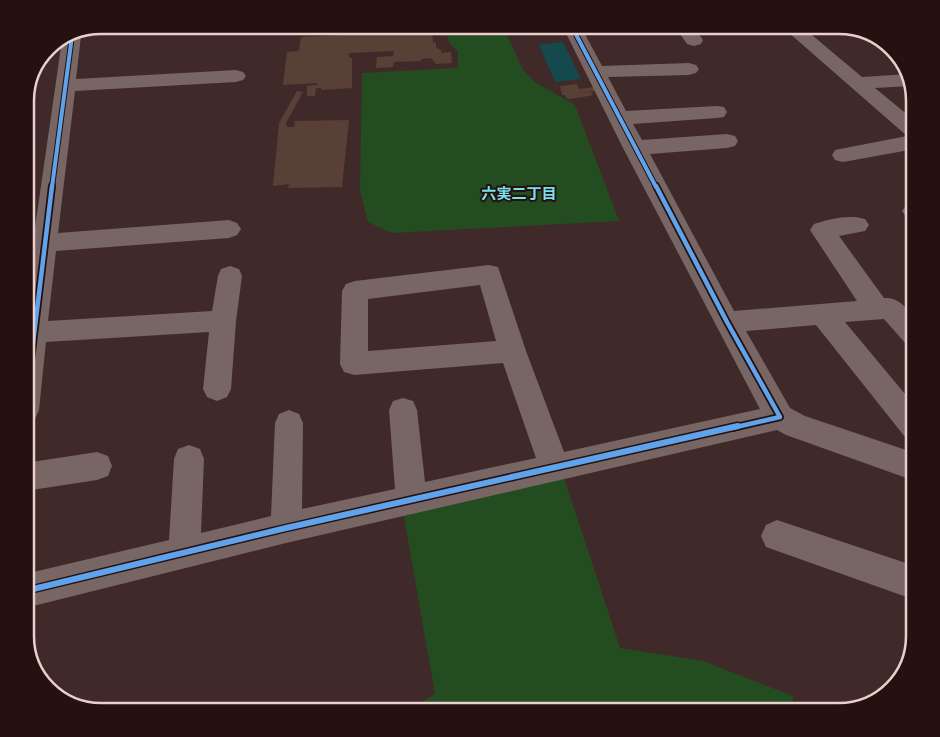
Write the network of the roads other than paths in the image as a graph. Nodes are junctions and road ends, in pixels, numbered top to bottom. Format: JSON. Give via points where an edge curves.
{"nodes":[{"id":1,"x":576,"y":34,"type":"edge"},
{"id":2,"x":690,"y":34,"type":"edge"},
{"id":3,"x":799,"y":34,"type":"edge"},
{"id":4,"x":694,"y":40,"type":"dead end"},
{"id":5,"x":71,"y":41,"type":"edge"},
{"id":6,"x":689,"y":69,"type":"dead end"},
{"id":7,"x":595,"y":72,"type":"junction"},
{"id":8,"x":236,"y":76,"type":"dead end"},
{"id":9,"x":903,"y":80,"type":"edge"},
{"id":10,"x":858,"y":83,"type":"junction"},
{"id":11,"x":66,"y":86,"type":"junction"},
{"id":12,"x":718,"y":112,"type":"dead end"},
{"id":13,"x":618,"y":118,"type":"junction"},
{"id":14,"x":906,"y":125,"type":"edge"},
{"id":15,"x":906,"y":135,"type":"edge"},
{"id":16,"x":727,"y":141,"type":"dead end"},
{"id":17,"x":634,"y":148,"type":"junction"},
{"id":18,"x":844,"y":155,"type":"dead end"},
{"id":19,"x":857,"y":225,"type":"dead end"},
{"id":20,"x":229,"y":229,"type":"dead end"},
{"id":21,"x":46,"y":243,"type":"junction"},
{"id":22,"x":230,"y":276,"type":"dead end"},
{"id":23,"x":894,"y":307,"type":"edge"},
{"id":24,"x":34,"y":309,"type":"edge"},
{"id":25,"x":822,"y":313,"type":"junction"},
{"id":26,"x":34,"y":320,"type":"edge"},
{"id":27,"x":223,"y":321,"type":"junction"},
{"id":28,"x":727,"y":322,"type":"junction"},
{"id":29,"x":906,"y":324,"type":"edge"},
{"id":30,"x":512,"y":351,"type":"junction"},
{"id":31,"x":217,"y":390,"type":"dead end"},
{"id":32,"x":403,"y":410,"type":"dead end"},
{"id":33,"x":780,"y":417,"type":"junction"},
{"id":34,"x":906,"y":417,"type":"edge"},
{"id":35,"x":289,"y":423,"type":"dead end"},
{"id":36,"x":189,"y":459,"type":"dead end"},
{"id":37,"x":906,"y":464,"type":"edge"},
{"id":38,"x":98,"y":466,"type":"dead end"},
{"id":39,"x":555,"y":469,"type":"junction"},
{"id":40,"x":34,"y":476,"type":"edge"},
{"id":41,"x":411,"y":501,"type":"junction"},
{"id":42,"x":286,"y":528,"type":"junction"},
{"id":43,"x":777,"y":536,"type":"dead end"},
{"id":44,"x":184,"y":553,"type":"junction"},
{"id":45,"x":906,"y":580,"type":"edge"},
{"id":46,"x":34,"y":589,"type":"edge"}],
"edges":[{"from":1,"to":7,"type":"street"},
{"from":2,"to":4,"type":"street"},
{"from":3,"to":10,"type":"street"},
{"from":5,"to":11,"type":"street"},
{"from":6,"to":7,"type":"street"},
{"from":7,"to":13,"type":"street"},
{"from":8,"to":11,"type":"street"},
{"from":9,"to":10,"type":"street"},
{"from":10,"to":14,"type":"street"},
{"from":11,"to":21,"type":"street"},
{"from":12,"to":13,"type":"street"},
{"from":13,"to":17,"type":"street"},
{"from":15,"to":18,"type":"street"},
{"from":16,"to":17,"type":"street"},
{"from":17,"to":28,"type":"street"},
{"from":19,"to":23,"type":"street","via":[[822,230]]},
{"from":20,"to":21,"type":"street"},
{"from":21,"to":24,"type":"street"},
{"from":22,"to":27,"type":"street"},
{"from":23,"to":25,"type":"street"},
{"from":23,"to":29,"type":"street"},
{"from":25,"to":28,"type":"street"},
{"from":25,"to":34,"type":"street"},
{"from":26,"to":27,"type":"street"},
{"from":27,"to":31,"type":"street"},
{"from":28,"to":33,"type":"street"},
{"from":30,"to":30,"type":"street","via":[[354,364],[355,291],[489,274]]},
{"from":30,"to":39,"type":"street"},
{"from":32,"to":41,"type":"street"},
{"from":33,"to":37,"type":"street","via":[[796,426]]},
{"from":33,"to":39,"type":"street"},
{"from":35,"to":42,"type":"street"},
{"from":36,"to":44,"type":"street"},
{"from":38,"to":40,"type":"street"},
{"from":39,"to":41,"type":"street"},
{"from":41,"to":42,"type":"street"},
{"from":42,"to":44,"type":"street"},
{"from":43,"to":45,"type":"street"},
{"from":44,"to":46,"type":"street"}]}
